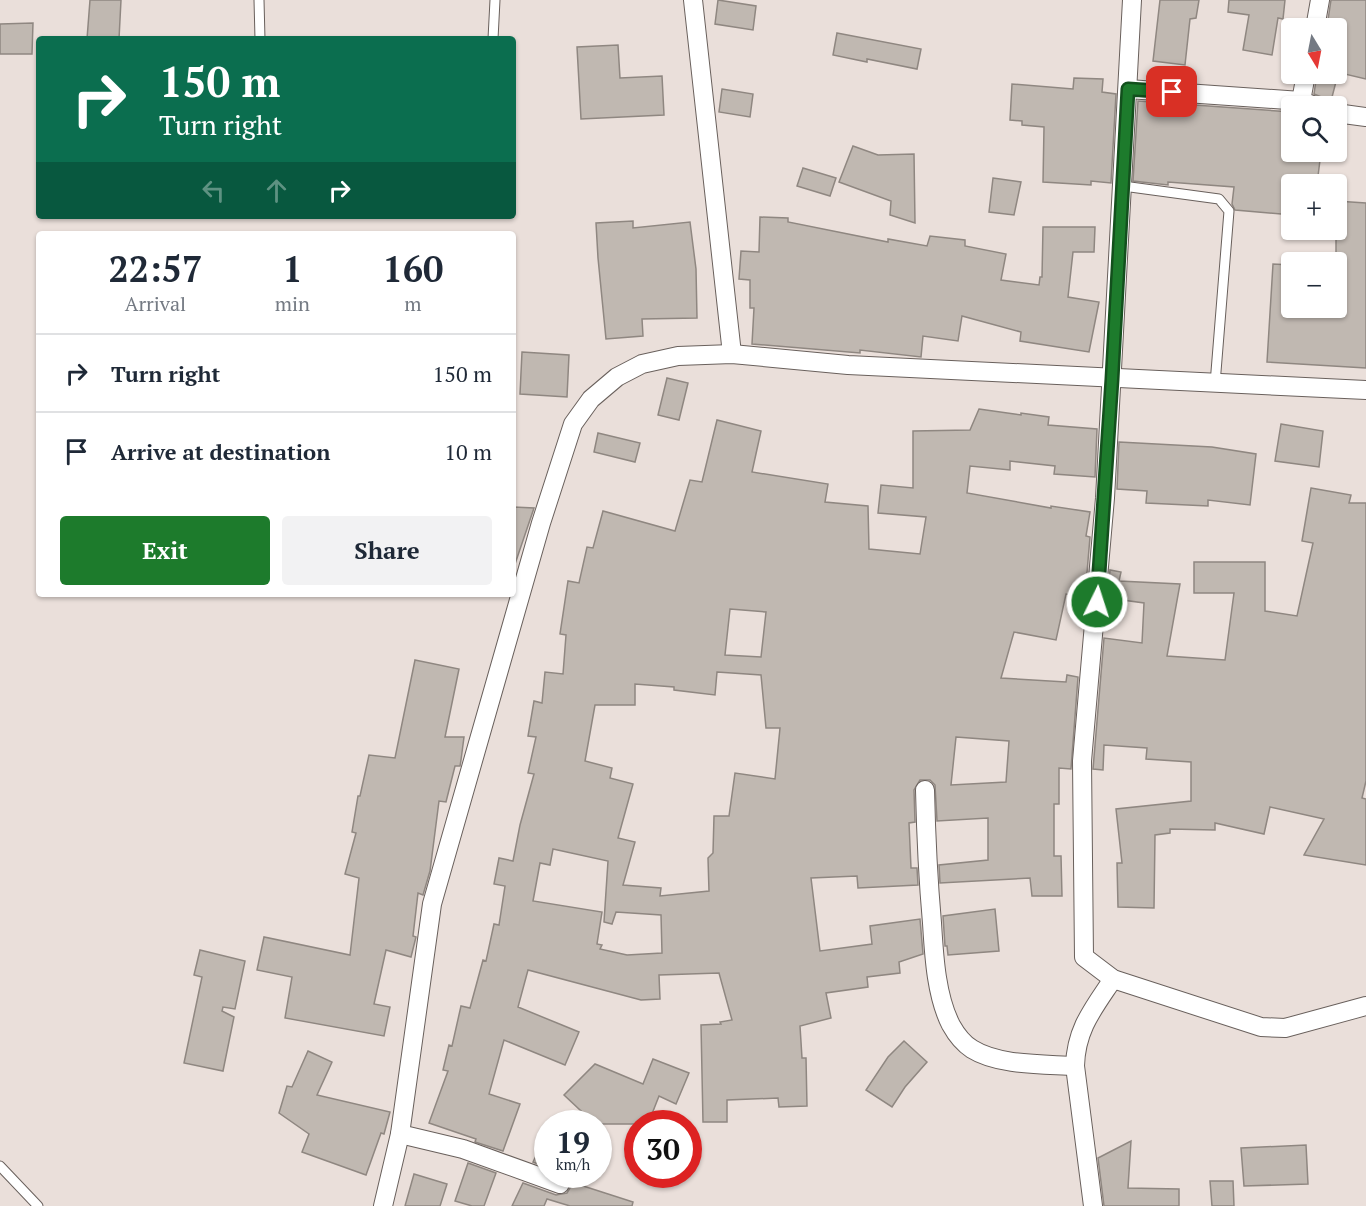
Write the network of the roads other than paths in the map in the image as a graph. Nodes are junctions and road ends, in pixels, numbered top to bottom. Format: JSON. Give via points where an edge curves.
{"nodes":[{"id":1,"x":259,"y":0,"type":"edge"},
{"id":2,"x":495,"y":0,"type":"edge"},
{"id":3,"x":693,"y":0,"type":"edge"},
{"id":4,"x":1132,"y":0,"type":"edge"},
{"id":5,"x":1320,"y":0,"type":"edge"},
{"id":6,"x":1317,"y":18,"type":"edge"},
{"id":7,"x":260,"y":36,"type":"edge"},
{"id":8,"x":493,"y":36,"type":"edge"},
{"id":9,"x":1128,"y":89,"type":"junction"},
{"id":10,"x":1281,"y":102,"type":"edge"},
{"id":11,"x":1347,"y":114,"type":"edge"},
{"id":12,"x":1366,"y":117,"type":"edge"},
{"id":13,"x":1123,"y":186,"type":"junction"},
{"id":14,"x":732,"y":354,"type":"junction"},
{"id":15,"x":1112,"y":379,"type":"junction"},
{"id":16,"x":1215,"y":384,"type":"junction"},
{"id":17,"x":1366,"y":390,"type":"edge"},
{"id":18,"x":925,"y":790,"type":"dead end"},
{"id":19,"x":1113,"y":979,"type":"junction"},
{"id":20,"x":1366,"y":1006,"type":"edge"},
{"id":21,"x":1075,"y":1066,"type":"junction"},
{"id":22,"x":400,"y":1134,"type":"junction"},
{"id":23,"x":0,"y":1166,"type":"edge"},
{"id":24,"x":534,"y":1174,"type":"edge"},
{"id":25,"x":38,"y":1206,"type":"edge"},
{"id":26,"x":383,"y":1206,"type":"edge"},
{"id":27,"x":1093,"y":1206,"type":"edge"}],
"edges":[{"from":1,"to":7,"type":"lane"},
{"from":2,"to":8,"type":"lane"},
{"from":3,"to":14,"type":"street"},
{"from":4,"to":9,"type":"street"},
{"from":5,"to":6,"type":"street"},
{"from":9,"to":10,"type":"street"},
{"from":9,"to":13,"type":"street"},
{"from":11,"to":12,"type":"street"},
{"from":13,"to":15,"type":"street"},
{"from":13,"to":16,"type":"lane","via":[[1218,199],[1229,211]]},
{"from":14,"to":15,"type":"street","via":[[848,365]]},
{"from":14,"to":22,"type":"street","via":[[678,356],[642,364],[617,377],[591,399],[573,424],[432,904]]},
{"from":15,"to":16,"type":"street"},
{"from":15,"to":19,"type":"street","via":[[1082,761],[1084,957]]},
{"from":16,"to":17,"type":"street"},
{"from":18,"to":21,"type":"street","via":[[935,968],[951,1026],[974,1050],[996,1058]]},
{"from":19,"to":20,"type":"street","via":[[1261,1027],[1285,1028]]},
{"from":19,"to":21,"type":"street","via":[[1079,1035]]},
{"from":21,"to":27,"type":"street"},
{"from":22,"to":24,"type":"street","via":[[463,1149]]},
{"from":22,"to":26,"type":"street"},
{"from":23,"to":25,"type":"lane"}]}
